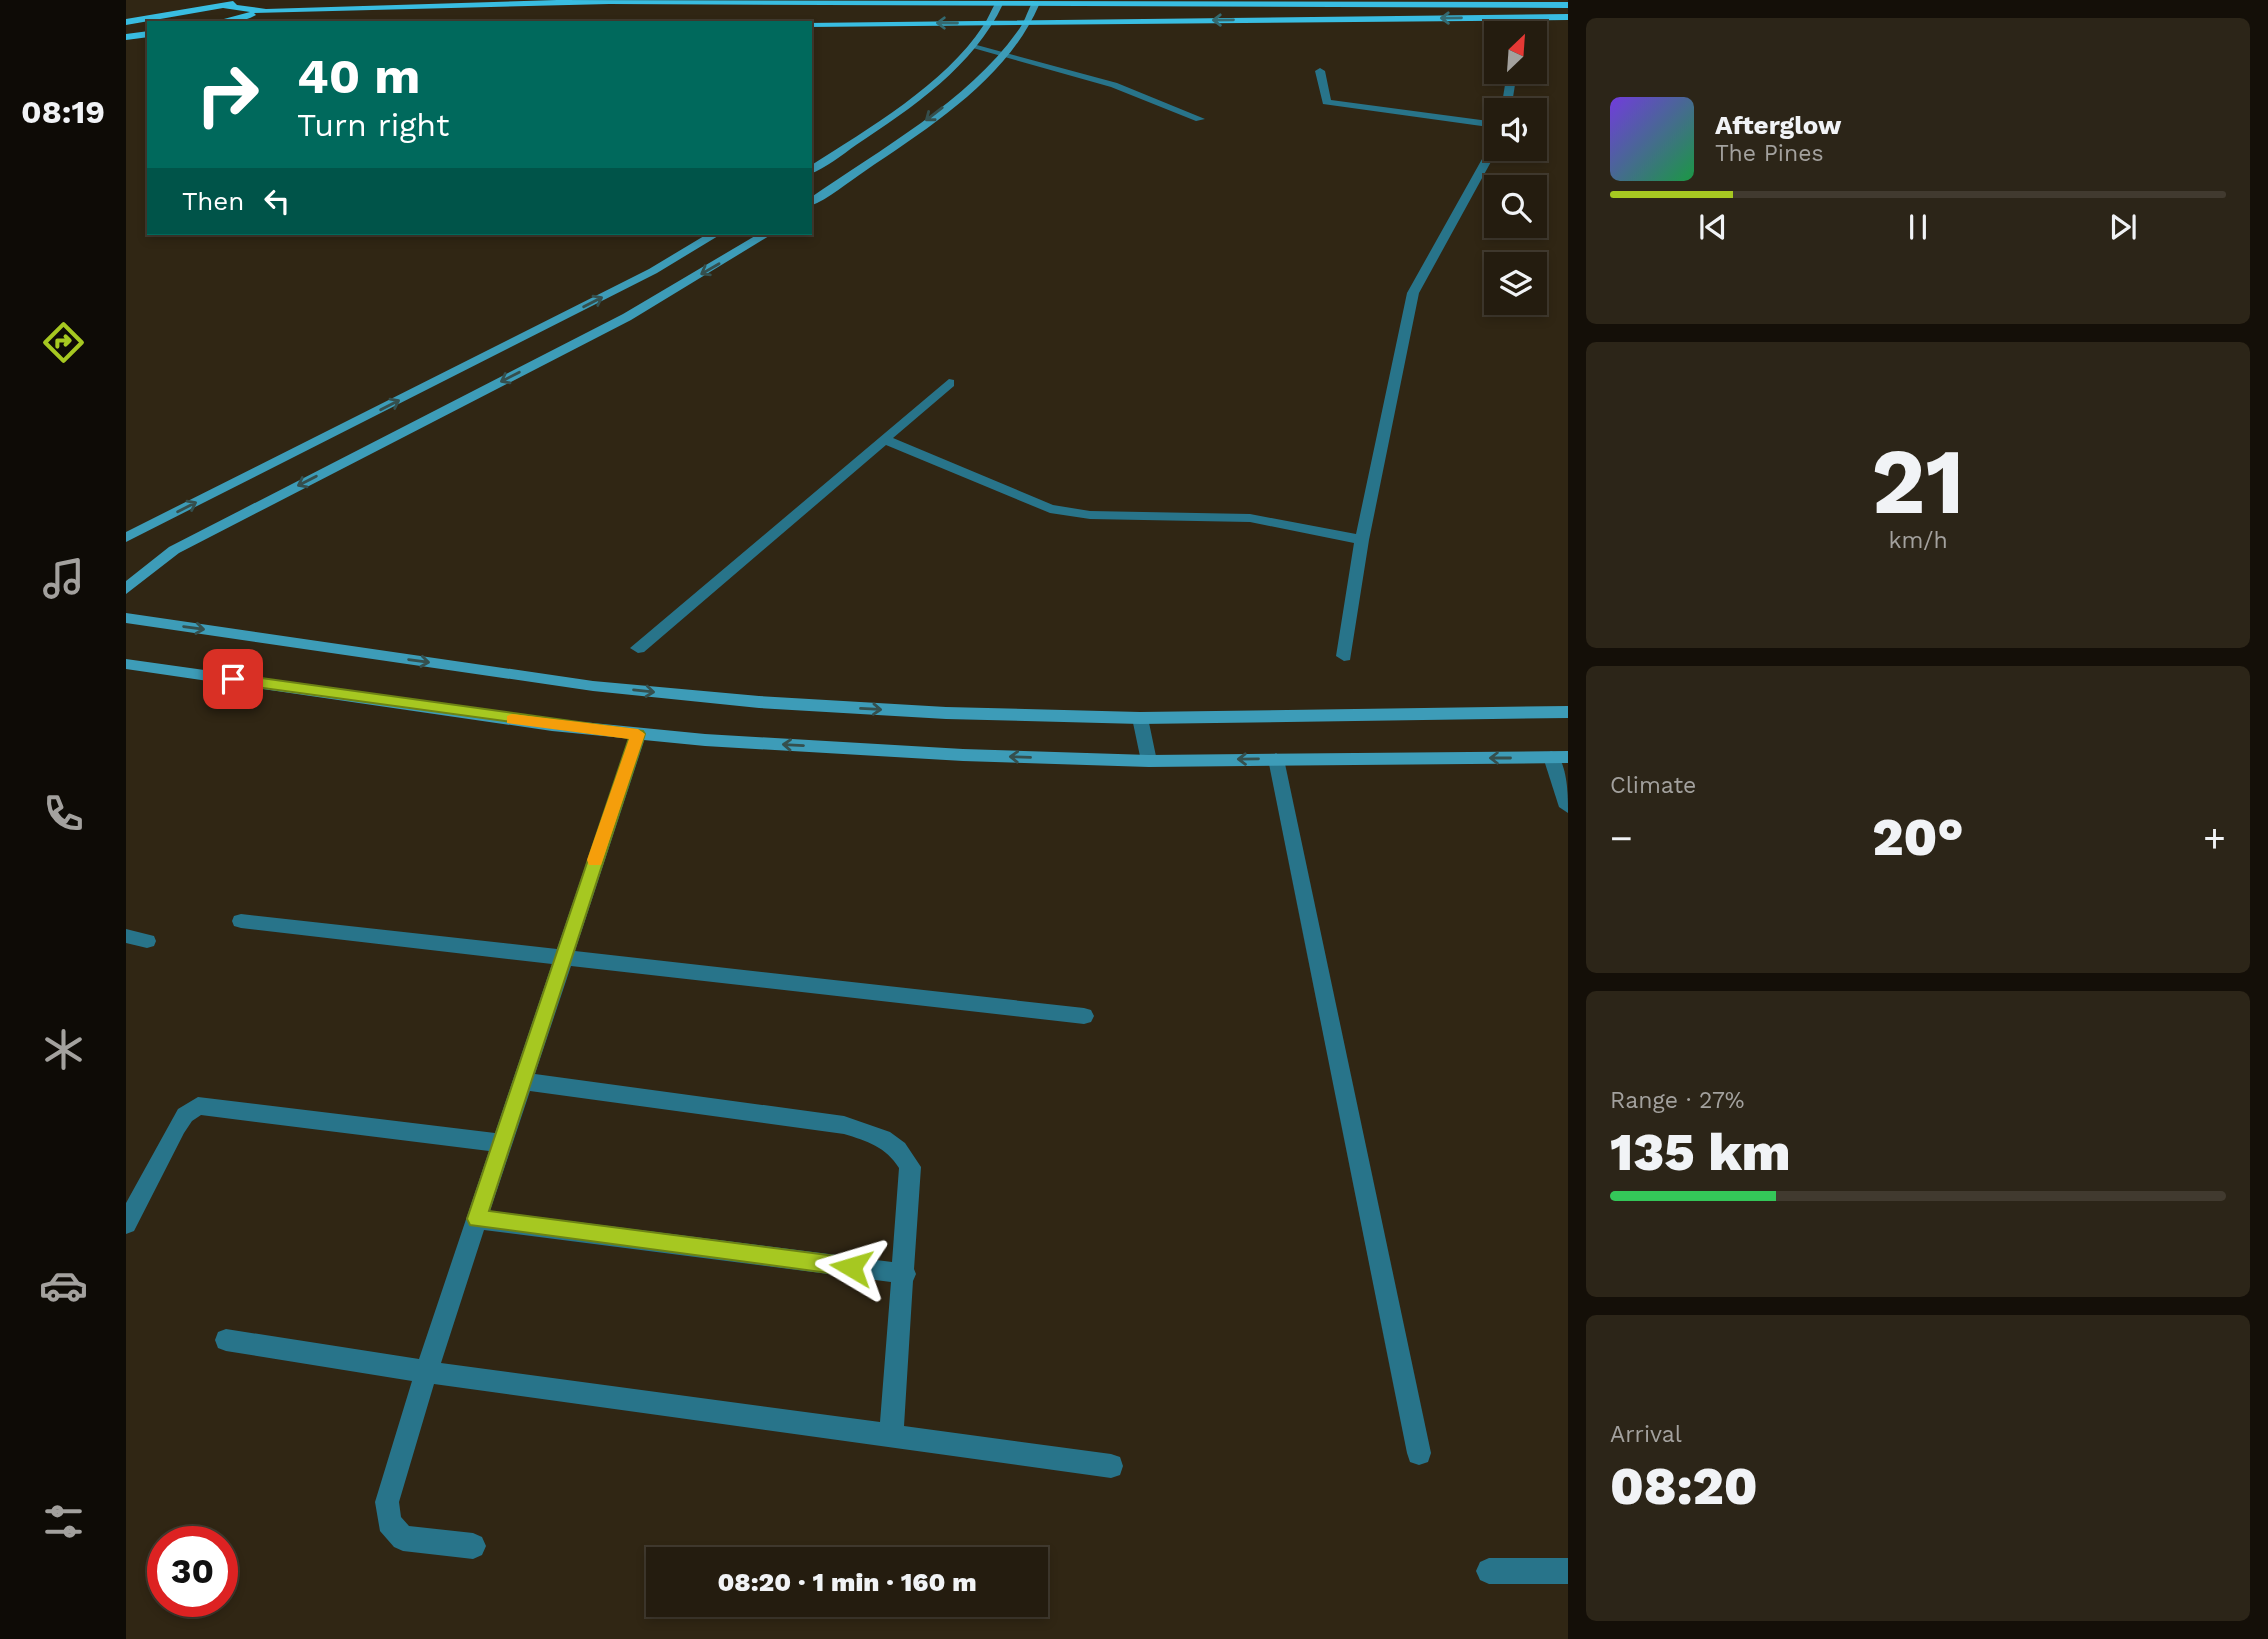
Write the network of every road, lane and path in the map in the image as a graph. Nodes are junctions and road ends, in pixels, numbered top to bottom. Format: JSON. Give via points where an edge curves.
{"nodes":[{"id":1,"x":236,"y":0,"type":"edge"},
{"id":2,"x":251,"y":0,"type":"edge"},
{"id":3,"x":316,"y":0,"type":"edge"},
{"id":4,"x":1111,"y":2,"type":"edge"},
{"id":5,"x":1501,"y":2,"type":"edge"},
{"id":6,"x":999,"y":4,"type":"junction"},
{"id":7,"x":1035,"y":5,"type":"junction"},
{"id":8,"x":1568,"y":5,"type":"edge"},
{"id":9,"x":224,"y":6,"type":"junction"},
{"id":10,"x":266,"y":12,"type":"junction"},
{"id":11,"x":1498,"y":17,"type":"junction"},
{"id":12,"x":1568,"y":17,"type":"edge"},
{"id":13,"x":223,"y":21,"type":"edge"},
{"id":14,"x":1500,"y":21,"type":"edge"},
{"id":15,"x":127,"y":22,"type":"edge"},
{"id":16,"x":994,"y":22,"type":"junction"},
{"id":17,"x":1031,"y":22,"type":"junction"},
{"id":18,"x":147,"y":24,"type":"edge"},
{"id":19,"x":812,"y":24,"type":"edge"},
{"id":20,"x":147,"y":34,"type":"edge"},
{"id":21,"x":126,"y":37,"type":"edge"},
{"id":22,"x":976,"y":46,"type":"junction"},
{"id":23,"x":1005,"y":55,"type":"junction"},
{"id":24,"x":1320,"y":71,"type":"dead end"},
{"id":25,"x":1200,"y":118,"type":"dead end"},
{"id":26,"x":1484,"y":123,"type":"edge"},
{"id":27,"x":1486,"y":161,"type":"edge"},
{"id":28,"x":812,"y":170,"type":"edge"},
{"id":29,"x":812,"y":202,"type":"edge"},
{"id":30,"x":714,"y":235,"type":"edge"},
{"id":31,"x":765,"y":235,"type":"edge"},
{"id":32,"x":949,"y":383,"type":"dead end"},
{"id":33,"x":884,"y":439,"type":"junction"},
{"id":34,"x":126,"y":538,"type":"edge"},
{"id":35,"x":1362,"y":540,"type":"junction"},
{"id":36,"x":126,"y":589,"type":"edge"},
{"id":37,"x":126,"y":618,"type":"edge"},
{"id":38,"x":638,"y":648,"type":"dead end"},
{"id":39,"x":1344,"y":656,"type":"dead end"},
{"id":40,"x":126,"y":664,"type":"edge"},
{"id":41,"x":1568,"y":712,"type":"edge"},
{"id":42,"x":1140,"y":718,"type":"junction"},
{"id":43,"x":638,"y":734,"type":"junction"},
{"id":44,"x":1560,"y":757,"type":"edge"},
{"id":45,"x":1276,"y":759,"type":"junction"},
{"id":46,"x":1149,"y":761,"type":"junction"},
{"id":47,"x":1568,"y":807,"type":"edge"},
{"id":48,"x":241,"y":921,"type":"dead end"},
{"id":49,"x":126,"y":936,"type":"edge"},
{"id":50,"x":147,"y":940,"type":"dead end"},
{"id":51,"x":562,"y":958,"type":"junction"},
{"id":52,"x":1084,"y":1016,"type":"dead end"},
{"id":53,"x":521,"y":1081,"type":"junction"},
{"id":54,"x":501,"y":1143,"type":"junction"},
{"id":55,"x":477,"y":1219,"type":"junction"},
{"id":56,"x":126,"y":1224,"type":"edge"},
{"id":57,"x":905,"y":1274,"type":"junction"},
{"id":58,"x":226,"y":1340,"type":"dead end"},
{"id":59,"x":426,"y":1372,"type":"junction"},
{"id":60,"x":891,"y":1435,"type":"junction"},
{"id":61,"x":1419,"y":1453,"type":"dead end"},
{"id":62,"x":1111,"y":1466,"type":"dead end"},
{"id":63,"x":473,"y":1546,"type":"dead end"},
{"id":64,"x":1489,"y":1571,"type":"dead end"},
{"id":65,"x":1568,"y":1571,"type":"edge"}],
"edges":[{"from":1,"to":9,"type":"street"},
{"from":2,"to":9,"type":"main road"},
{"from":3,"to":10,"type":"main road"},
{"from":4,"to":5,"type":"main road"},
{"from":4,"to":7,"type":"main road"},
{"from":5,"to":8,"type":"main road"},
{"from":6,"to":7,"type":"main road"},
{"from":6,"to":10,"type":"main road","via":[[609,1]]},
{"from":6,"to":16,"type":"street"},
{"from":7,"to":17,"type":"street"},
{"from":9,"to":10,"type":"main road"},
{"from":9,"to":15,"type":"main road"},
{"from":10,"to":13,"type":"main road"},
{"from":11,"to":12,"type":"main road"},
{"from":11,"to":14,"type":"street"},
{"from":11,"to":17,"type":"main road","one_way":true},
{"from":15,"to":18,"type":"main road"},
{"from":16,"to":17,"type":"main road"},
{"from":16,"to":19,"type":"main road","one_way":true},
{"from":16,"to":22,"type":"street"},
{"from":17,"to":23,"type":"street"},
{"from":20,"to":21,"type":"main road"},
{"from":22,"to":23,"type":"street"},
{"from":22,"to":28,"type":"street","via":[[937,80]]},
{"from":23,"to":25,"type":"street","via":[[1114,85]]},
{"from":23,"to":29,"type":"street","one_way":true,"via":[[922,123]]},
{"from":24,"to":26,"type":"street","via":[[1327,103]]},
{"from":27,"to":35,"type":"street","via":[[1413,293]]},
{"from":34,"to":30,"type":"street","one_way":true,"via":[[653,271]]},
{"from":31,"to":36,"type":"street","one_way":true,"via":[[627,317],[174,550]]},
{"from":32,"to":33,"type":"street"},
{"from":33,"to":35,"type":"street","via":[[1050,509],[1090,515],[1250,518]]},
{"from":33,"to":38,"type":"street"},
{"from":35,"to":39,"type":"street"},
{"from":37,"to":42,"type":"street","one_way":true,"via":[[593,686],[946,713]]},
{"from":40,"to":43,"type":"street"},
{"from":41,"to":42,"type":"street"},
{"from":42,"to":46,"type":"street"},
{"from":46,"to":43,"type":"street","one_way":true,"via":[[950,754]]},
{"from":43,"to":51,"type":"street"},
{"from":44,"to":45,"type":"street","one_way":true},
{"from":44,"to":47,"type":"street"},
{"from":45,"to":46,"type":"street","one_way":true},
{"from":45,"to":61,"type":"street"},
{"from":48,"to":51,"type":"street"},
{"from":49,"to":50,"type":"street"},
{"from":51,"to":52,"type":"street"},
{"from":51,"to":53,"type":"street"},
{"from":53,"to":54,"type":"street"},
{"from":53,"to":57,"type":"street","via":[[844,1125],[880,1135],[902,1151],[910,1167]]},
{"from":54,"to":55,"type":"street"},
{"from":54,"to":56,"type":"street","via":[[198,1106],[177,1127]]},
{"from":55,"to":57,"type":"street"},
{"from":55,"to":59,"type":"street"},
{"from":57,"to":60,"type":"street"},
{"from":58,"to":59,"type":"street"},
{"from":59,"to":60,"type":"street"},
{"from":59,"to":63,"type":"street","via":[[387,1502],[389,1522],[403,1538]]},
{"from":60,"to":62,"type":"street"},
{"from":64,"to":65,"type":"street"}]}
